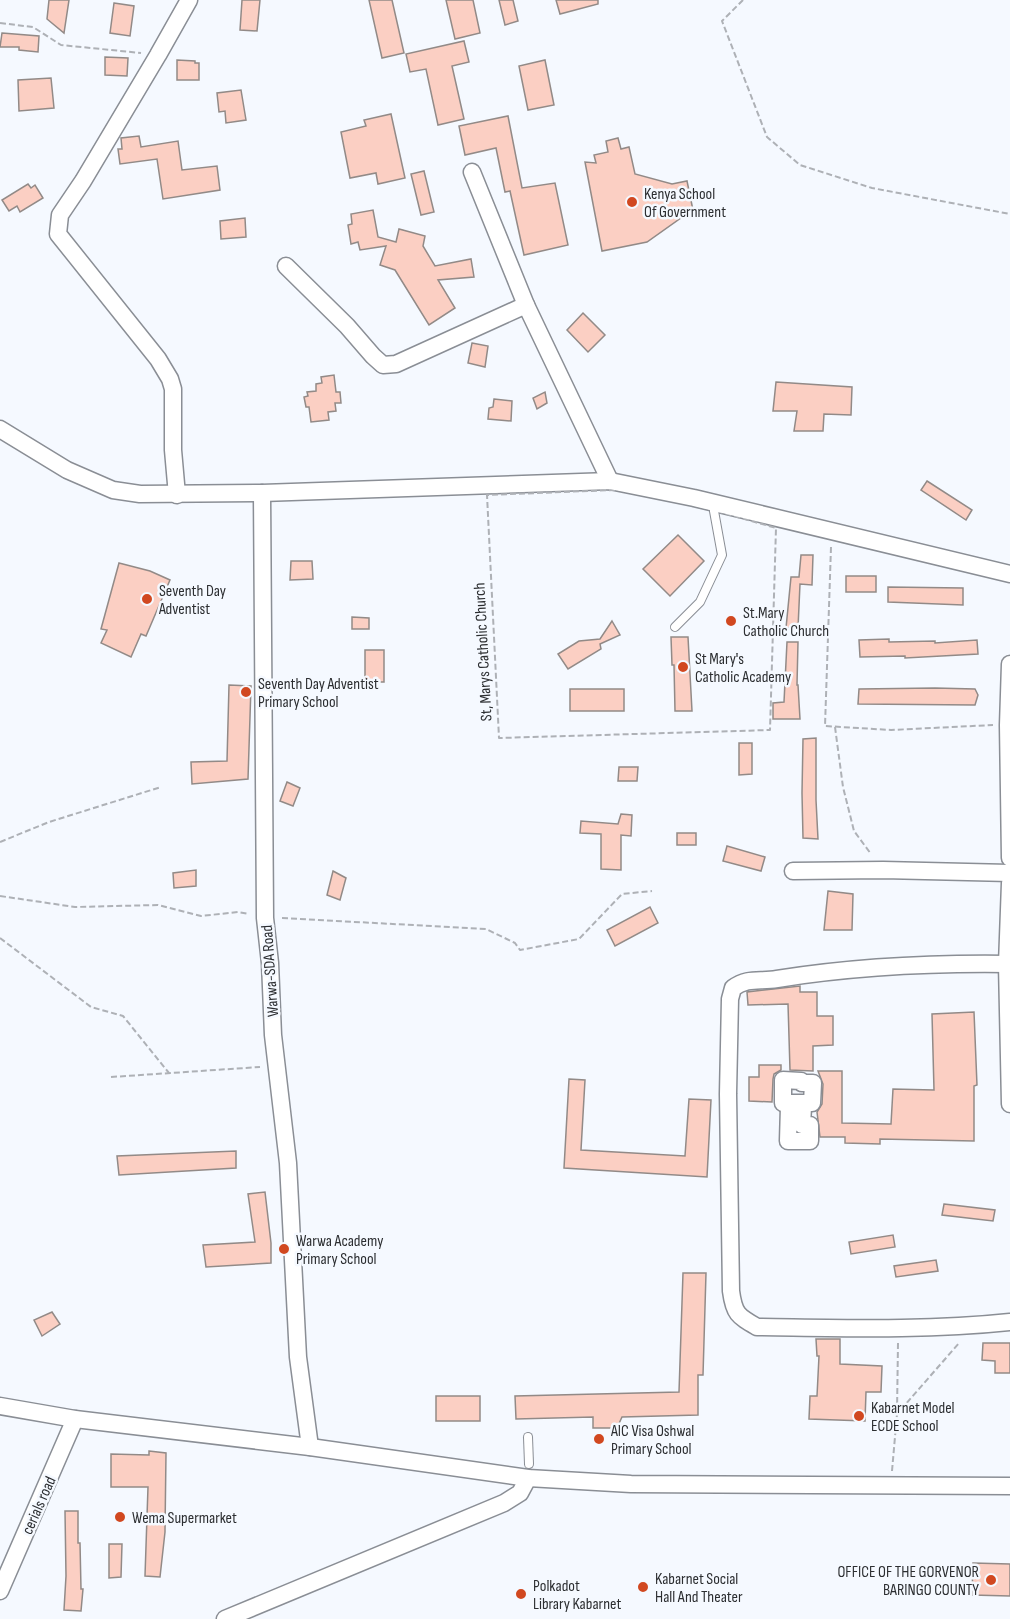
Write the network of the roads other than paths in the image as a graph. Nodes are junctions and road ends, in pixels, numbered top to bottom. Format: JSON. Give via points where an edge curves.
{"nodes":[{"id":1,"x":189,"y":0,"type":"edge"},
{"id":2,"x":472,"y":172,"type":"dead end"},
{"id":3,"x":286,"y":266,"type":"dead end"},
{"id":4,"x":526,"y":305,"type":"junction"},
{"id":5,"x":0,"y":429,"type":"edge"},
{"id":6,"x":610,"y":481,"type":"junction"},
{"id":7,"x":262,"y":493,"type":"junction"},
{"id":8,"x":177,"y":495,"type":"junction"},
{"id":9,"x":714,"y":511,"type":"road end"},
{"id":10,"x":1010,"y":574,"type":"edge"},
{"id":11,"x":675,"y":627,"type":"dead end"},
{"id":12,"x":1010,"y":664,"type":"edge"},
{"id":13,"x":1010,"y":858,"type":"edge"},
{"id":14,"x":793,"y":871,"type":"dead end"},
{"id":15,"x":1010,"y":873,"type":"edge"},
{"id":16,"x":1010,"y":884,"type":"edge"},
{"id":17,"x":1007,"y":964,"type":"junction"},
{"id":18,"x":1010,"y":1104,"type":"edge"},
{"id":19,"x":1010,"y":1322,"type":"edge"},
{"id":20,"x":0,"y":1406,"type":"edge"},
{"id":21,"x":75,"y":1419,"type":"junction"},
{"id":22,"x":528,"y":1437,"type":"dead end"},
{"id":23,"x":310,"y":1447,"type":"junction"},
{"id":24,"x":529,"y":1471,"type":"junction"},
{"id":25,"x":1010,"y":1486,"type":"edge"},
{"id":26,"x":0,"y":1591,"type":"edge"},
{"id":27,"x":225,"y":1619,"type":"edge"}],
"edges":[{"from":1,"to":8,"type":"street","via":[[60,215],[58,234],[170,379]]},
{"from":2,"to":4,"type":"street"},
{"from":3,"to":4,"type":"street","via":[[383,365],[396,364]]},
{"from":4,"to":6,"type":"street"},
{"from":5,"to":8,"type":"street","via":[[67,470],[113,490]]},
{"from":6,"to":7,"type":"street"},
{"from":6,"to":10,"type":"street"},
{"from":7,"to":8,"type":"street"},
{"from":7,"to":23,"type":"street","name":"Warwa-SDA Road","via":[[266,918],[273,1035],[288,1163],[298,1357]]},
{"from":9,"to":11,"type":"lane","via":[[722,555],[700,602]]},
{"from":12,"to":13,"type":"street"},
{"from":14,"to":15,"type":"street"},
{"from":16,"to":17,"type":"street"},
{"from":17,"to":18,"type":"street"},
{"from":17,"to":19,"type":"street","via":[[940,963],[744,981],[733,988],[730,999],[728,1094],[731,1291],[733,1308],[740,1317],[757,1327],[898,1328]]},
{"from":20,"to":21,"type":"street"},
{"from":21,"to":23,"type":"street"},
{"from":21,"to":26,"type":"street","name":"cerials road"},
{"from":22,"to":24,"type":"lane"},
{"from":23,"to":24,"type":"street"},
{"from":24,"to":25,"type":"street","via":[[632,1484]]},
{"from":24,"to":27,"type":"street","via":[[520,1493],[504,1503]]}]}
